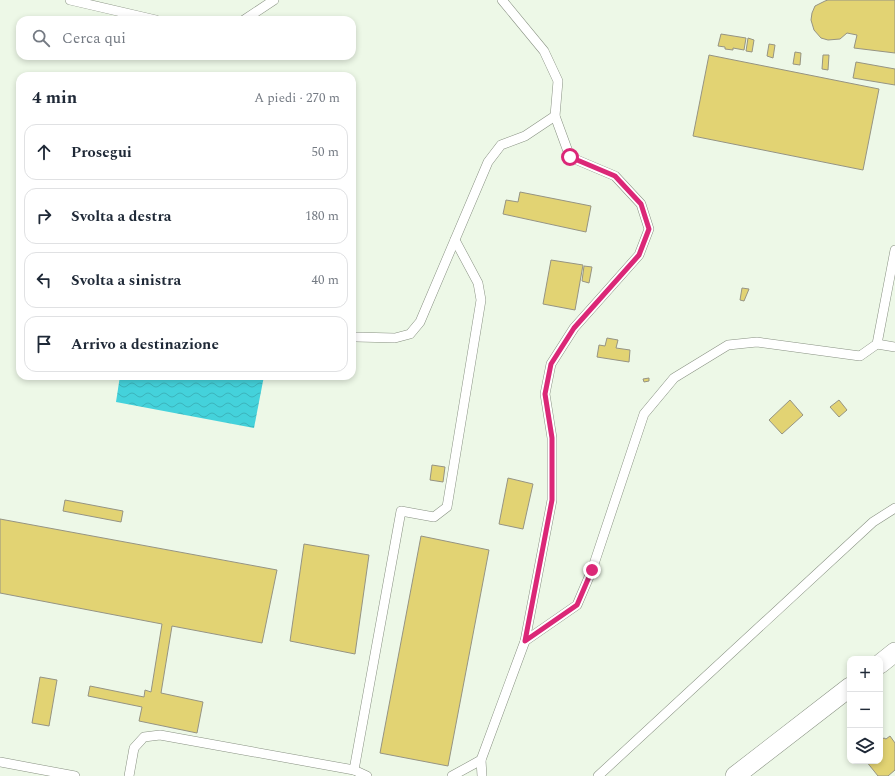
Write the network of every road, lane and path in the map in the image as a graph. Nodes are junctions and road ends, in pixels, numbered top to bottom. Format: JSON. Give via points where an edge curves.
{"nodes":[{"id":1,"x":70,"y":0,"type":"edge"},
{"id":2,"x":274,"y":0,"type":"edge"},
{"id":3,"x":502,"y":0,"type":"edge"},
{"id":4,"x":139,"y":16,"type":"edge"},
{"id":5,"x":250,"y":16,"type":"edge"},
{"id":6,"x":555,"y":116,"type":"junction"},
{"id":7,"x":455,"y":240,"type":"junction"},
{"id":8,"x":895,"y":250,"type":"edge"},
{"id":9,"x":356,"y":337,"type":"dead end"},
{"id":10,"x":877,"y":344,"type":"junction"},
{"id":11,"x":895,"y":348,"type":"edge"},
{"id":12,"x":895,"y":508,"type":"edge"},
{"id":13,"x":525,"y":641,"type":"junction"},
{"id":14,"x":895,"y":652,"type":"edge"},
{"id":15,"x":883,"y":662,"type":"edge"},
{"id":16,"x":847,"y":689,"type":"edge"},
{"id":17,"x":481,"y":760,"type":"junction"},
{"id":18,"x":0,"y":762,"type":"edge"},
{"id":19,"x":354,"y":770,"type":"junction"},
{"id":20,"x":75,"y":776,"type":"edge"},
{"id":21,"x":129,"y":776,"type":"edge"},
{"id":22,"x":367,"y":776,"type":"edge"},
{"id":23,"x":452,"y":776,"type":"edge"},
{"id":24,"x":482,"y":776,"type":"edge"},
{"id":25,"x":598,"y":776,"type":"edge"},
{"id":26,"x":735,"y":776,"type":"edge"}],
"edges":[{"from":1,"to":4,"type":"lane"},
{"from":2,"to":5,"type":"lane"},
{"from":3,"to":6,"type":"lane","via":[[544,51],[553,69],[558,81]]},
{"from":6,"to":7,"type":"lane","via":[[525,136],[502,145],[488,162]]},
{"from":6,"to":13,"type":"lane","via":[[570,157],[615,176],[641,204],[649,229],[639,255],[574,328],[551,364],[545,394],[552,438],[552,500]]},
{"from":7,"to":9,"type":"lane","via":[[420,322],[410,334],[395,338]]},
{"from":7,"to":19,"type":"lane","via":[[478,283],[481,300],[447,506],[434,517],[401,511]]},
{"from":8,"to":10,"type":"lane"},
{"from":10,"to":11,"type":"lane"},
{"from":10,"to":13,"type":"lane","via":[[860,356],[757,342],[728,345],[674,378],[644,414],[592,570],[577,605]]},
{"from":12,"to":25,"type":"lane","via":[[873,522]]},
{"from":13,"to":17,"type":"lane"},
{"from":14,"to":15,"type":"street"},
{"from":16,"to":26,"type":"street"},
{"from":17,"to":23,"type":"lane"},
{"from":17,"to":24,"type":"lane"},
{"from":18,"to":20,"type":"lane"},
{"from":19,"to":21,"type":"lane","via":[[160,735],[144,737],[134,748]]},
{"from":19,"to":22,"type":"lane"}]}
